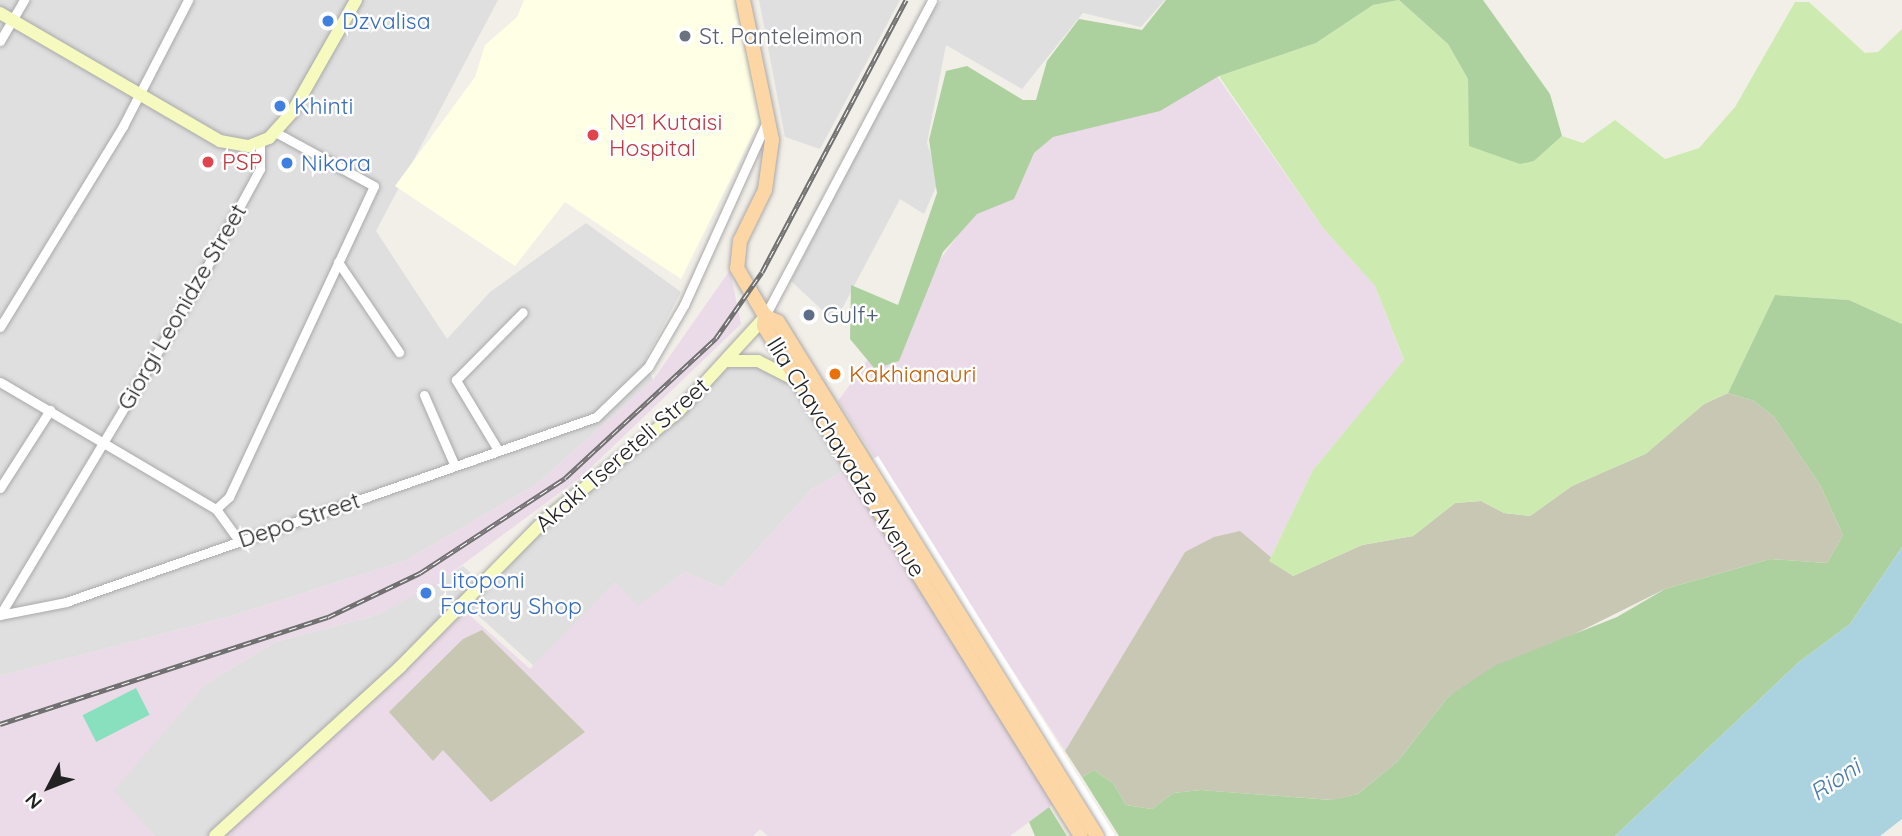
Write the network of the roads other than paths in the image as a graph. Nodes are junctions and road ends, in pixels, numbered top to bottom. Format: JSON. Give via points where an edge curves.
{"nodes":[{"id":1,"x":23,"y":0,"type":"edge"},
{"id":2,"x":188,"y":0,"type":"edge"},
{"id":3,"x":356,"y":0,"type":"edge"},
{"id":4,"x":743,"y":0,"type":"edge"},
{"id":5,"x":932,"y":0,"type":"edge"},
{"id":6,"x":0,"y":13,"type":"edge"},
{"id":7,"x":12,"y":20,"type":"junction"},
{"id":8,"x":0,"y":41,"type":"edge"},
{"id":9,"x":137,"y":94,"type":"junction"},
{"id":10,"x":769,"y":118,"type":"junction"},
{"id":11,"x":275,"y":132,"type":"junction"},
{"id":12,"x":260,"y":143,"type":"junction"},
{"id":13,"x":338,"y":262,"type":"junction"},
{"id":14,"x":523,"y":312,"type":"dead end"},
{"id":15,"x":765,"y":316,"type":"junction"},
{"id":16,"x":0,"y":327,"type":"edge"},
{"id":17,"x":399,"y":352,"type":"dead end"},
{"id":18,"x":728,"y":361,"type":"junction"},
{"id":19,"x":0,"y":382,"type":"edge"},
{"id":20,"x":799,"y":382,"type":"junction"},
{"id":21,"x":424,"y":395,"type":"dead end"},
{"id":22,"x":50,"y":411,"type":"junction"},
{"id":23,"x":104,"y":441,"type":"junction"},
{"id":24,"x":498,"y":450,"type":"junction"},
{"id":25,"x":859,"y":463,"type":"junction"},
{"id":26,"x":454,"y":464,"type":"junction"},
{"id":27,"x":0,"y":488,"type":"edge"},
{"id":28,"x":216,"y":509,"type":"junction"},
{"id":29,"x":239,"y":541,"type":"junction"},
{"id":30,"x":0,"y":615,"type":"edge"},
{"id":31,"x":215,"y":836,"type":"edge"},
{"id":32,"x":1081,"y":836,"type":"edge"},
{"id":33,"x":1097,"y":836,"type":"edge"}],
"edges":[{"from":1,"to":7,"type":"street"},
{"from":2,"to":9,"type":"street"},
{"from":3,"to":11,"type":"main road"},
{"from":4,"to":10,"type":"main road"},
{"from":5,"to":15,"type":"street","name":"Akaki Tsereteli Street"},
{"from":6,"to":7,"type":"main road"},
{"from":7,"to":8,"type":"street"},
{"from":7,"to":9,"type":"main road"},
{"from":9,"to":12,"type":"main road","via":[[220,141]]},
{"from":9,"to":16,"type":"street"},
{"from":10,"to":15,"type":"main road","via":[[765,190],[737,261]]},
{"from":10,"to":24,"type":"street","name":"Depo Street","via":[[684,305],[648,367],[596,417]]},
{"from":11,"to":12,"type":"main road"},
{"from":11,"to":13,"type":"street","via":[[374,186]]},
{"from":12,"to":23,"type":"street","name":"Giorgi Leonidze Street","via":[[260,170]]},
{"from":13,"to":17,"type":"street"},
{"from":13,"to":28,"type":"street","via":[[229,497]]},
{"from":14,"to":24,"type":"street","via":[[456,380]]},
{"from":15,"to":18,"type":"main road","name":"Akaki Tsereteli Street"},
{"from":15,"to":20,"type":"main road","name":"Ilia Chavchavadze Avenue","via":[[764,326]]},
{"from":15,"to":25,"type":"main road","name":"Ilia Chavchavadze Avenue","via":[[778,322]]},
{"from":18,"to":20,"type":"main road","via":[[758,361]]},
{"from":18,"to":31,"type":"main road","name":"Akaki Tsereteli Street","via":[[678,412],[545,520],[400,667]]},
{"from":19,"to":22,"type":"street"},
{"from":20,"to":25,"type":"main road","name":"Ilia Chavchavadze Avenue"},
{"from":21,"to":26,"type":"street"},
{"from":22,"to":23,"type":"street"},
{"from":22,"to":27,"type":"street"},
{"from":23,"to":28,"type":"street"},
{"from":23,"to":30,"type":"street","name":"Giorgi Leonidze Street"},
{"from":24,"to":26,"type":"street","name":"Depo Street"},
{"from":25,"to":32,"type":"main road","name":"Ilia Chavchavadze Avenue"},
{"from":25,"to":33,"type":"main road","name":"Ilia Chavchavadze Avenue"},
{"from":26,"to":29,"type":"street","name":"Depo Street"},
{"from":28,"to":29,"type":"street"},
{"from":29,"to":30,"type":"street","name":"Depo Street","via":[[66,602]]}]}
